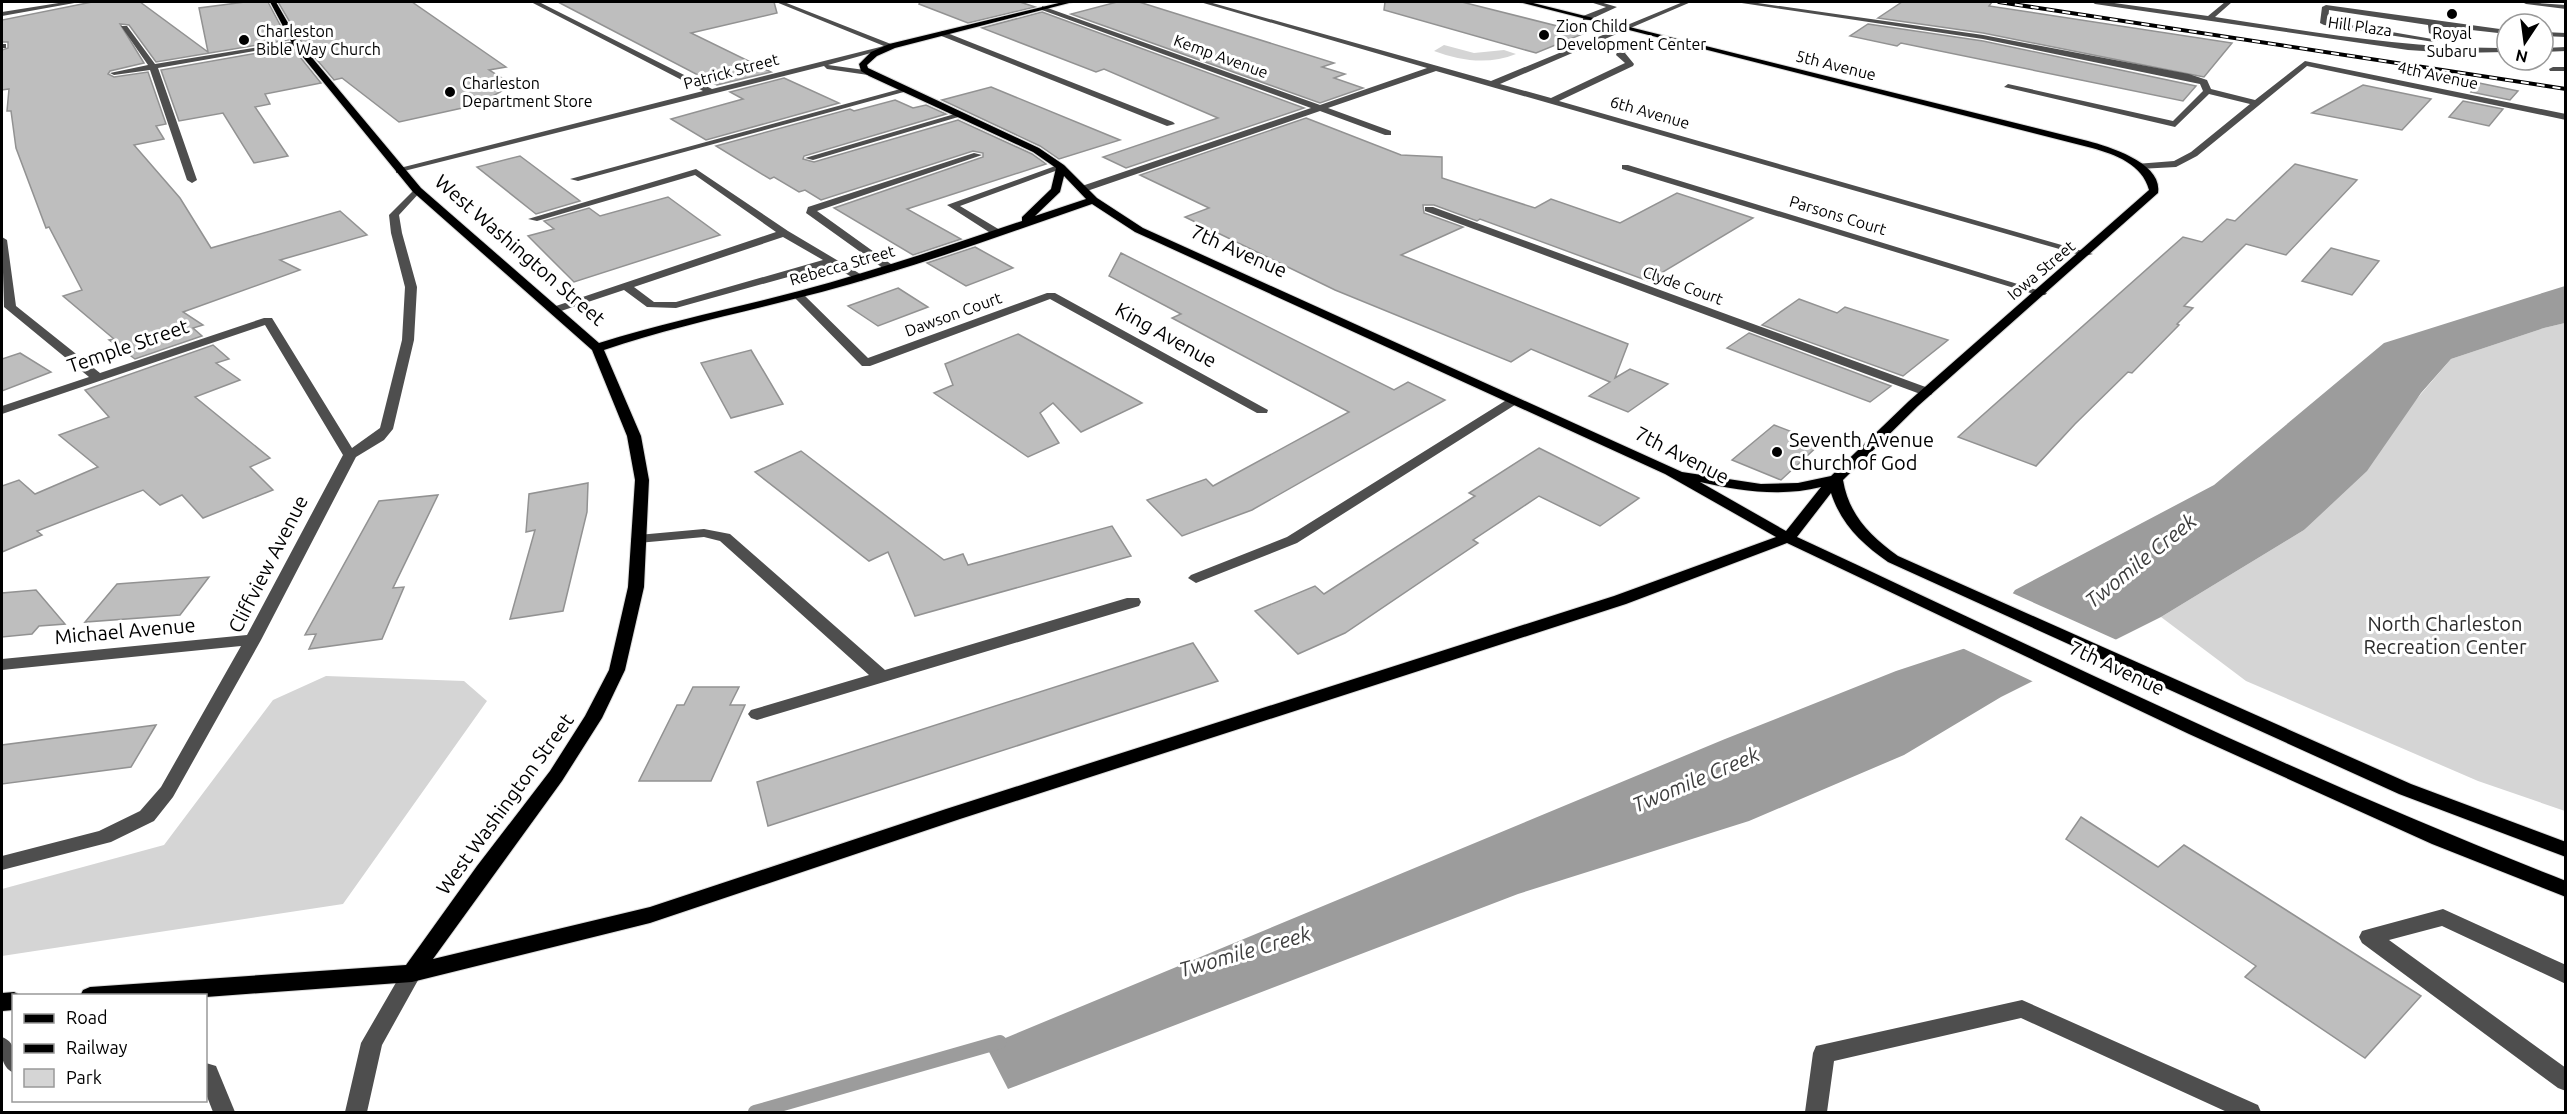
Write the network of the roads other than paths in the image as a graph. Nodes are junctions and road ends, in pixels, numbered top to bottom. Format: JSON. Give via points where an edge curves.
{"nodes":[{"id":1,"x":76,"y":2,"type":"edge"},
{"id":2,"x":273,"y":2,"type":"edge"},
{"id":3,"x":534,"y":2,"type":"edge"},
{"id":4,"x":779,"y":2,"type":"edge"},
{"id":5,"x":1070,"y":2,"type":"edge"},
{"id":6,"x":1203,"y":2,"type":"edge"},
{"id":7,"x":1521,"y":2,"type":"edge"},
{"id":8,"x":1593,"y":2,"type":"edge"},
{"id":9,"x":1688,"y":2,"type":"edge"},
{"id":10,"x":1738,"y":2,"type":"edge"},
{"id":11,"x":2095,"y":2,"type":"edge"},
{"id":12,"x":2229,"y":2,"type":"edge"},
{"id":13,"x":2314,"y":2,"type":"edge"},
{"id":14,"x":2526,"y":2,"type":"edge"},
{"id":15,"x":2565,"y":7,"type":"edge"},
{"id":16,"x":1045,"y":8,"type":"junction"},
{"id":17,"x":2326,"y":8,"type":"junction"},
{"id":18,"x":2,"y":14,"type":"edge"},
{"id":19,"x":1586,"y":18,"type":"junction"},
{"id":20,"x":2209,"y":19,"type":"junction"},
{"id":21,"x":2432,"y":23,"type":"junction"},
{"id":22,"x":123,"y":27,"type":"dead end"},
{"id":23,"x":1624,"y":27,"type":"junction"},
{"id":24,"x":2495,"y":31,"type":"edge"},
{"id":25,"x":942,"y":33,"type":"junction"},
{"id":26,"x":2434,"y":40,"type":"junction"},
{"id":27,"x":1587,"y":42,"type":"junction"},
{"id":28,"x":1644,"y":42,"type":"dead end"},
{"id":29,"x":296,"y":43,"type":"junction"},
{"id":30,"x":892,"y":46,"type":"junction"},
{"id":31,"x":2495,"y":50,"type":"edge"},
{"id":32,"x":2454,"y":51,"type":"junction"},
{"id":33,"x":1621,"y":52,"type":"junction"},
{"id":34,"x":153,"y":66,"type":"junction"},
{"id":35,"x":1434,"y":69,"type":"junction"},
{"id":36,"x":785,"y":72,"type":"junction"},
{"id":37,"x":114,"y":73,"type":"dead end"},
{"id":38,"x":872,"y":74,"type":"junction"},
{"id":39,"x":1492,"y":84,"type":"junction"},
{"id":40,"x":2008,"y":87,"type":"dead end"},
{"id":41,"x":907,"y":90,"type":"junction"},
{"id":42,"x":2207,"y":91,"type":"junction"},
{"id":43,"x":711,"y":92,"type":"junction"},
{"id":44,"x":1554,"y":100,"type":"junction"},
{"id":45,"x":2256,"y":103,"type":"junction"},
{"id":46,"x":1319,"y":108,"type":"junction"},
{"id":47,"x":961,"y":115,"type":"junction"},
{"id":48,"x":2565,"y":117,"type":"edge"},
{"id":49,"x":1170,"y":124,"type":"dead end"},
{"id":50,"x":1388,"y":133,"type":"dead end"},
{"id":51,"x":977,"y":155,"type":"dead end"},
{"id":52,"x":810,"y":158,"type":"dead end"},
{"id":53,"x":1625,"y":166,"type":"dead end"},
{"id":54,"x":2139,"y":166,"type":"junction"},
{"id":55,"x":1061,"y":167,"type":"junction"},
{"id":56,"x":399,"y":171,"type":"junction"},
{"id":57,"x":575,"y":179,"type":"dead end"},
{"id":58,"x":192,"y":180,"type":"dead end"},
{"id":59,"x":1083,"y":189,"type":"junction"},
{"id":60,"x":417,"y":190,"type":"junction"},
{"id":61,"x":1094,"y":200,"type":"junction"},
{"id":62,"x":1429,"y":209,"type":"dead end"},
{"id":63,"x":533,"y":219,"type":"dead end"},
{"id":64,"x":1019,"y":224,"type":"junction"},
{"id":65,"x":996,"y":232,"type":"junction"},
{"id":66,"x":784,"y":233,"type":"junction"},
{"id":67,"x":2,"y":240,"type":"edge"},
{"id":68,"x":2088,"y":254,"type":"junction"},
{"id":69,"x":832,"y":261,"type":"junction"},
{"id":70,"x":891,"y":269,"type":"junction"},
{"id":71,"x":861,"y":278,"type":"junction"},
{"id":72,"x":626,"y":286,"type":"junction"},
{"id":73,"x":2041,"y":293,"type":"junction"},
{"id":74,"x":798,"y":295,"type":"junction"},
{"id":75,"x":1051,"y":295,"type":"joint"},
{"id":76,"x":554,"y":310,"type":"junction"},
{"id":77,"x":597,"y":348,"type":"junction"},
{"id":78,"x":97,"y":376,"type":"junction"},
{"id":79,"x":1927,"y":392,"type":"junction"},
{"id":80,"x":1513,"y":400,"type":"junction"},
{"id":81,"x":2,"y":410,"type":"edge"},
{"id":82,"x":1262,"y":410,"type":"dead end"},
{"id":83,"x":350,"y":455,"type":"junction"},
{"id":84,"x":1670,"y":471,"type":"junction"},
{"id":85,"x":1836,"y":479,"type":"junction"},
{"id":86,"x":638,"y":538,"type":"junction"},
{"id":87,"x":1788,"y":538,"type":"junction"},
{"id":88,"x":1196,"y":578,"type":"dead end"},
{"id":89,"x":1133,"y":602,"type":"dead end"},
{"id":90,"x":253,"y":640,"type":"junction"},
{"id":91,"x":2,"y":664,"type":"edge"},
{"id":92,"x":882,"y":677,"type":"junction"},
{"id":93,"x":757,"y":714,"type":"dead end"},
{"id":94,"x":2565,"y":850,"type":"edge"},
{"id":95,"x":2,"y":863,"type":"edge"},
{"id":96,"x":2565,"y":889,"type":"edge"},
{"id":97,"x":411,"y":973,"type":"junction"},
{"id":98,"x":2565,"y":975,"type":"edge"},
{"id":99,"x":118,"y":994,"type":"edge"},
{"id":100,"x":2,"y":1047,"type":"edge"},
{"id":101,"x":12,"y":1060,"type":"edge"},
{"id":102,"x":207,"y":1073,"type":"edge"},
{"id":103,"x":2565,"y":1081,"type":"edge"},
{"id":104,"x":224,"y":1113,"type":"edge"},
{"id":105,"x":356,"y":1113,"type":"edge"},
{"id":106,"x":1816,"y":1113,"type":"edge"},
{"id":107,"x":2250,"y":1113,"type":"edge"}],
"edges":[{"from":1,"to":18,"type":"street"},
{"from":2,"to":29,"type":"main road","name":"West Washington Street"},
{"from":3,"to":43,"type":"street"},
{"from":4,"to":30,"type":"street"},
{"from":5,"to":16,"type":"main road","name":"Patrick Street"},
{"from":6,"to":35,"type":"street","name":"6th Avenue"},
{"from":7,"to":19,"type":"main road","name":"5th Avenue"},
{"from":8,"to":19,"type":"street","via":[[1616,5]]},
{"from":9,"to":23,"type":"street"},
{"from":10,"to":42,"type":"street","via":[[1983,37],[2189,77],[2204,82]]},
{"from":11,"to":20,"type":"street","name":"Hill Plaza"},
{"from":12,"to":20,"type":"street"},
{"from":13,"to":17,"type":"street"},
{"from":14,"to":15,"type":"street"},
{"from":16,"to":25,"type":"main road","name":"Patrick Street"},
{"from":16,"to":46,"type":"street","name":"Kemp Avenue"},
{"from":17,"to":21,"type":"street"},
{"from":17,"to":26,"type":"street","via":[[2324,23]]},
{"from":19,"to":23,"type":"main road","name":"5th Avenue"},
{"from":20,"to":32,"type":"street","name":"Hill Plaza"},
{"from":21,"to":24,"type":"street"},
{"from":21,"to":26,"type":"street"},
{"from":22,"to":34,"type":"street"},
{"from":23,"to":27,"type":"street"},
{"from":23,"to":54,"type":"main road","name":"5th Avenue","via":[[2085,143],[2121,155]]},
{"from":25,"to":30,"type":"main road","name":"Patrick Street"},
{"from":25,"to":49,"type":"street"},
{"from":26,"to":32,"type":"street"},
{"from":27,"to":33,"type":"street"},
{"from":27,"to":39,"type":"street"},
{"from":28,"to":33,"type":"street"},
{"from":29,"to":34,"type":"street"},
{"from":29,"to":56,"type":"main road","name":"West Washington Street"},
{"from":30,"to":36,"type":"street","name":"Patrick Street"},
{"from":30,"to":38,"type":"main road","via":[[863,64]]},
{"from":31,"to":32,"type":"street","name":"Hill Plaza"},
{"from":33,"to":44,"type":"street","via":[[1620,56],[1630,64]]},
{"from":34,"to":37,"type":"street"},
{"from":34,"to":58,"type":"street"},
{"from":35,"to":39,"type":"street","name":"6th Avenue"},
{"from":35,"to":46,"type":"street"},
{"from":36,"to":38,"type":"street","name":"7th Avenue","via":[[828,66]]},
{"from":36,"to":43,"type":"street","name":"Patrick Street"},
{"from":38,"to":41,"type":"main road","name":"7th Avenue"},
{"from":39,"to":44,"type":"street","name":"6th Avenue"},
{"from":40,"to":42,"type":"street","via":[[2175,124]]},
{"from":41,"to":47,"type":"main road","name":"7th Avenue"},
{"from":41,"to":57,"type":"street"},
{"from":42,"to":45,"type":"street"},
{"from":43,"to":56,"type":"street","name":"Patrick Street"},
{"from":44,"to":68,"type":"street","name":"6th Avenue"},
{"from":45,"to":48,"type":"street","name":"4th Avenue","via":[[2305,63]]},
{"from":45,"to":54,"type":"street","via":[[2185,159],[2164,166]]},
{"from":46,"to":50,"type":"street","name":"Kemp Avenue"},
{"from":46,"to":59,"type":"street"},
{"from":47,"to":52,"type":"street"},
{"from":47,"to":55,"type":"main road","name":"7th Avenue","via":[[1036,150]]},
{"from":51,"to":70,"type":"street","via":[[812,209],[811,213]]},
{"from":53,"to":73,"type":"street","name":"Parsons Court"},
{"from":54,"to":68,"type":"main road","name":"Iowa Street","via":[[2153,182],[2154,191]]},
{"from":55,"to":59,"type":"main road","name":"7th Avenue"},
{"from":55,"to":64,"type":"main road","via":[[1056,190]]},
{"from":55,"to":65,"type":"street","via":[[952,205]]},
{"from":56,"to":60,"type":"main road","name":"West Washington Street"},
{"from":59,"to":61,"type":"main road","name":"7th Avenue"},
{"from":60,"to":76,"type":"main road","name":"West Washington Street"},
{"from":60,"to":83,"type":"street","via":[[394,215],[394,231],[406,259],[412,307],[410,334],[389,418],[379,437]]},
{"from":61,"to":64,"type":"main road","name":"Rebecca Street"},
{"from":61,"to":80,"type":"main road","name":"7th Avenue","via":[[1139,230]]},
{"from":62,"to":79,"type":"street","name":"Clyde Court"},
{"from":63,"to":66,"type":"street","via":[[696,172]]},
{"from":64,"to":65,"type":"main road","name":"Rebecca Street"},
{"from":65,"to":70,"type":"main road","name":"Rebecca Street"},
{"from":66,"to":69,"type":"street"},
{"from":66,"to":72,"type":"street"},
{"from":67,"to":78,"type":"street","via":[[10,307]]},
{"from":68,"to":73,"type":"main road","name":"Iowa Street"},
{"from":69,"to":71,"type":"street"},
{"from":69,"to":72,"type":"street","via":[[676,305],[651,305]]},
{"from":70,"to":71,"type":"main road","name":"Rebecca Street"},
{"from":71,"to":74,"type":"main road","name":"Rebecca Street"},
{"from":72,"to":76,"type":"street"},
{"from":73,"to":79,"type":"main road","name":"Iowa Street"},
{"from":74,"to":75,"type":"street","name":"Dawson Court","via":[[866,363]]},
{"from":74,"to":77,"type":"main road","name":"Rebecca Street","via":[[657,328]]},
{"from":75,"to":82,"type":"street","name":"King Avenue"},
{"from":76,"to":77,"type":"main road","name":"West Washington Street"},
{"from":77,"to":86,"type":"main road","name":"West Washington Street","via":[[634,436],[643,487]]},
{"from":78,"to":81,"type":"street","name":"Temple Street"},
{"from":78,"to":83,"type":"street","name":"Temple Street","via":[[268,320]]},
{"from":79,"to":85,"type":"main road","name":"Iowa Street"},
{"from":80,"to":84,"type":"main road","name":"7th Avenue"},
{"from":80,"to":88,"type":"street","via":[[1292,540]]},
{"from":83,"to":90,"type":"street","name":"Cliffview Avenue"},
{"from":84,"to":85,"type":"main road","via":[[1763,489],[1794,489]]},
{"from":84,"to":87,"type":"main road","name":"7th Avenue"},
{"from":85,"to":87,"type":"main road","name":"Iowa Street"},
{"from":85,"to":94,"type":"main road","name":"7th Avenue","via":[[1840,505],[1863,535],[1893,559],[2405,789]]},
{"from":86,"to":92,"type":"street","via":[[704,533],[725,537]]},
{"from":86,"to":97,"type":"main road","name":"West Washington Street","via":[[636,588],[628,629],[617,670],[593,718],[556,776]]},
{"from":87,"to":96,"type":"main road","name":"7th Avenue","via":[[2195,730],[2398,821]]},
{"from":87,"to":97,"type":"main road","via":[[1620,600],[650,915]]},
{"from":89,"to":92,"type":"street"},
{"from":90,"to":91,"type":"street","name":"Michael Avenue"},
{"from":90,"to":95,"type":"street","name":"Cliffview Avenue","via":[[167,792],[147,816],[104,837]]},
{"from":92,"to":93,"type":"street"},
{"from":97,"to":99,"type":"main road"},
{"from":97,"to":105,"type":"street","via":[[372,1043]]},
{"from":98,"to":103,"type":"street","via":[[2443,917],[2369,937]]},
{"from":100,"to":101,"type":"street"},
{"from":102,"to":104,"type":"street"},
{"from":106,"to":107,"type":"street","via":[[1824,1053],[2022,1009]]}]}
